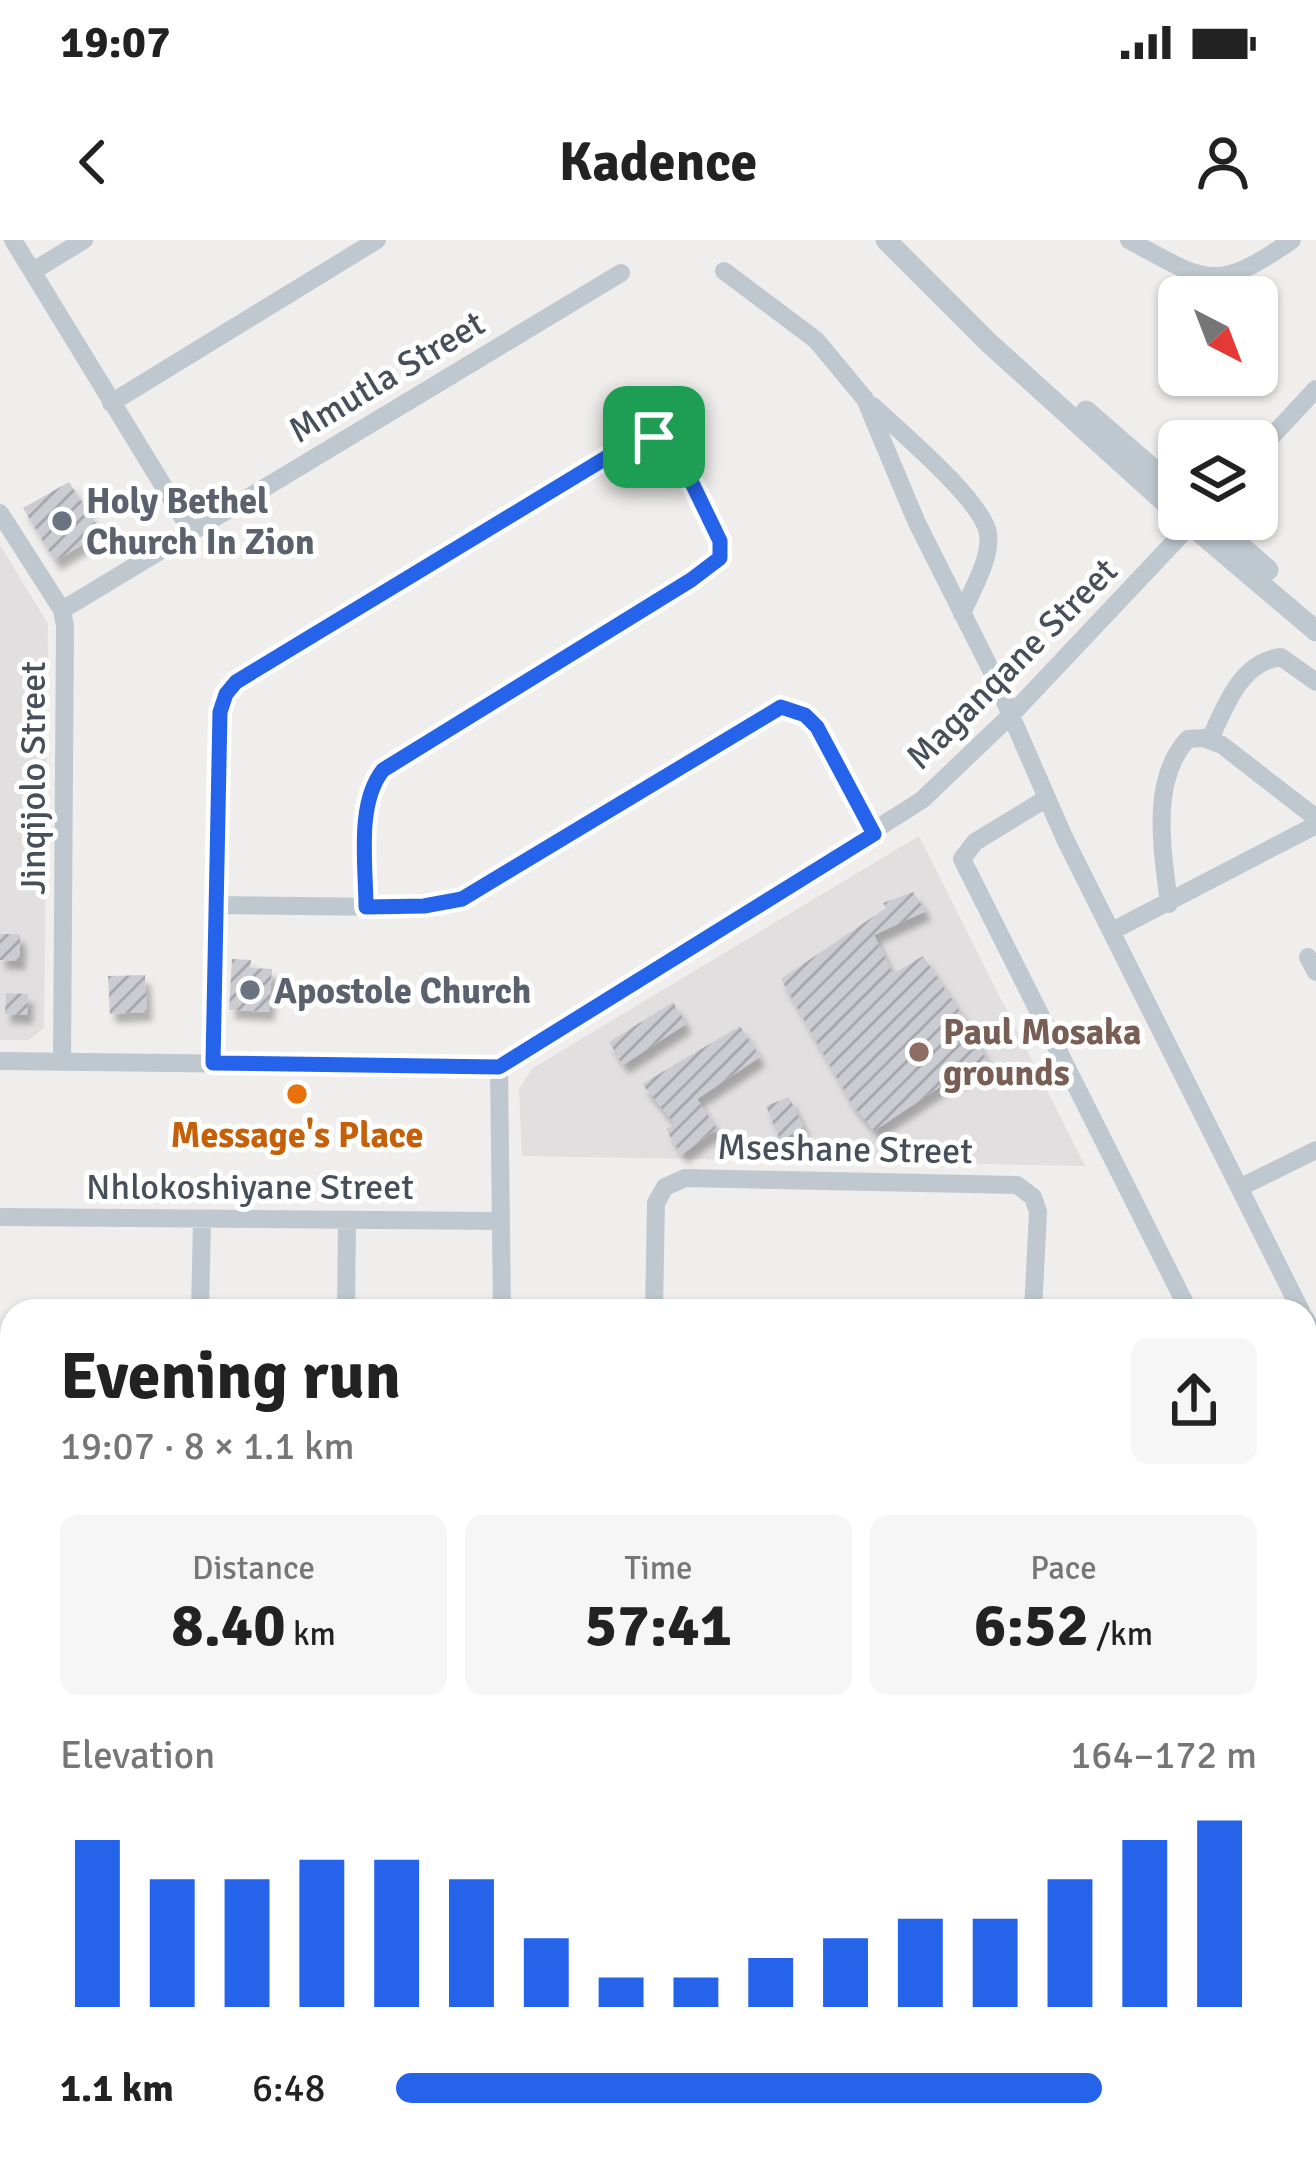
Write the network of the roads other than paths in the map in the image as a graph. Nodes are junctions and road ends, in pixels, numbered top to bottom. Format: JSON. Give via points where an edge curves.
{"nodes":[{"id":1,"x":13,"y":240,"type":"edge"},
{"id":2,"x":84,"y":240,"type":"edge"},
{"id":3,"x":376,"y":240,"type":"edge"},
{"id":4,"x":886,"y":240,"type":"edge"},
{"id":5,"x":900,"y":240,"type":"edge"},
{"id":6,"x":1130,"y":240,"type":"edge"},
{"id":7,"x":1292,"y":240,"type":"edge"},
{"id":8,"x":33,"y":272,"type":"junction"},
{"id":9,"x":724,"y":272,"type":"dead end"},
{"id":10,"x":621,"y":273,"type":"dead end"},
{"id":11,"x":1316,"y":389,"type":"edge"},
{"id":12,"x":865,"y":399,"type":"junction"},
{"id":13,"x":112,"y":403,"type":"junction"},
{"id":14,"x":1278,"y":430,"type":"edge"},
{"id":15,"x":1158,"y":474,"type":"edge"},
{"id":16,"x":1158,"y":490,"type":"edge"},
{"id":17,"x":0,"y":513,"type":"edge"},
{"id":18,"x":190,"y":531,"type":"junction"},
{"id":19,"x":1173,"y":540,"type":"edge"},
{"id":20,"x":1215,"y":540,"type":"edge"},
{"id":21,"x":1220,"y":540,"type":"edge"},
{"id":22,"x":62,"y":610,"type":"junction"},
{"id":23,"x":1316,"y":611,"type":"edge"},
{"id":24,"x":962,"y":614,"type":"junction"},
{"id":25,"x":1316,"y":631,"type":"edge"},
{"id":26,"x":1316,"y":682,"type":"edge"},
{"id":27,"x":1012,"y":715,"type":"junction"},
{"id":28,"x":1210,"y":739,"type":"junction"},
{"id":29,"x":1046,"y":798,"type":"junction"},
{"id":30,"x":1316,"y":822,"type":"edge"},
{"id":31,"x":874,"y":834,"type":"junction"},
{"id":32,"x":1169,"y":904,"type":"junction"},
{"id":33,"x":217,"y":905,"type":"junction"},
{"id":34,"x":366,"y":907,"type":"junction"},
{"id":35,"x":1114,"y":930,"type":"junction"},
{"id":36,"x":0,"y":1061,"type":"edge"},
{"id":37,"x":62,"y":1061,"type":"junction"},
{"id":38,"x":213,"y":1063,"type":"junction"},
{"id":39,"x":499,"y":1067,"type":"junction"},
{"id":40,"x":1316,"y":1150,"type":"edge"},
{"id":41,"x":1241,"y":1187,"type":"junction"},
{"id":42,"x":0,"y":1217,"type":"edge"},
{"id":43,"x":347,"y":1220,"type":"junction"},
{"id":44,"x":202,"y":1221,"type":"junction"},
{"id":45,"x":500,"y":1221,"type":"junction"},
{"id":46,"x":200,"y":1299,"type":"edge"},
{"id":47,"x":346,"y":1299,"type":"edge"},
{"id":48,"x":502,"y":1299,"type":"edge"},
{"id":49,"x":654,"y":1299,"type":"edge"},
{"id":50,"x":1034,"y":1299,"type":"edge"},
{"id":51,"x":1183,"y":1299,"type":"edge"},
{"id":52,"x":1296,"y":1299,"type":"edge"}],
"edges":[{"from":1,"to":8,"type":"street"},
{"from":2,"to":8,"type":"street"},
{"from":3,"to":13,"type":"street"},
{"from":4,"to":16,"type":"street","via":[[989,344]]},
{"from":5,"to":15,"type":"street"},
{"from":6,"to":7,"type":"street","via":[[1220,278]]},
{"from":8,"to":13,"type":"street"},
{"from":9,"to":12,"type":"street","via":[[816,340]]},
{"from":10,"to":18,"type":"street","name":"Mmutla Street"},
{"from":11,"to":14,"type":"street"},
{"from":12,"to":24,"type":"street"},
{"from":12,"to":24,"type":"street","via":[[939,467],[984,523],[987,548]]},
{"from":13,"to":18,"type":"street"},
{"from":17,"to":22,"type":"street","name":"Jinqijolo Street"},
{"from":18,"to":22,"type":"street","name":"Mmutla Street"},
{"from":19,"to":27,"type":"street","name":"Maganqane Street"},
{"from":20,"to":25,"type":"street"},
{"from":21,"to":23,"type":"street"},
{"from":22,"to":37,"type":"street","name":"Jinqijolo Street"},
{"from":24,"to":27,"type":"street"},
{"from":26,"to":28,"type":"street","via":[[1281,657],[1261,663],[1230,695]]},
{"from":27,"to":29,"type":"street"},
{"from":27,"to":31,"type":"street","name":"Maganqane Street"},
{"from":28,"to":30,"type":"street"},
{"from":28,"to":32,"type":"street","via":[[1184,743],[1166,782]]},
{"from":29,"to":35,"type":"street"},
{"from":29,"to":51,"type":"street","via":[[975,842],[962,859]]},
{"from":30,"to":32,"type":"street"},
{"from":31,"to":34,"type":"street","via":[[817,727],[781,707],[462,899]]},
{"from":31,"to":39,"type":"street","name":"Maganqane Street"},
{"from":32,"to":35,"type":"street"},
{"from":33,"to":34,"type":"street"},
{"from":33,"to":34,"type":"street","via":[[220,712],[232,685],[635,439],[664,442],[711,522],[720,558],[383,770],[368,806]]},
{"from":33,"to":38,"type":"street"},
{"from":35,"to":41,"type":"street"},
{"from":36,"to":37,"type":"street"},
{"from":37,"to":38,"type":"street"},
{"from":38,"to":39,"type":"street"},
{"from":39,"to":45,"type":"street"},
{"from":40,"to":41,"type":"street"},
{"from":41,"to":52,"type":"street"},
{"from":42,"to":44,"type":"street","name":"Nhlokoshiyane Street"},
{"from":43,"to":44,"type":"street","name":"Nhlokoshiyane Street"},
{"from":43,"to":45,"type":"street","name":"Nhlokoshiyane Street"},
{"from":43,"to":47,"type":"street"},
{"from":44,"to":46,"type":"street"},
{"from":45,"to":48,"type":"street"},
{"from":49,"to":50,"type":"street","name":"Mseshane Street","via":[[656,1204],[663,1189],[685,1178],[1017,1186],[1038,1207]]}]}
